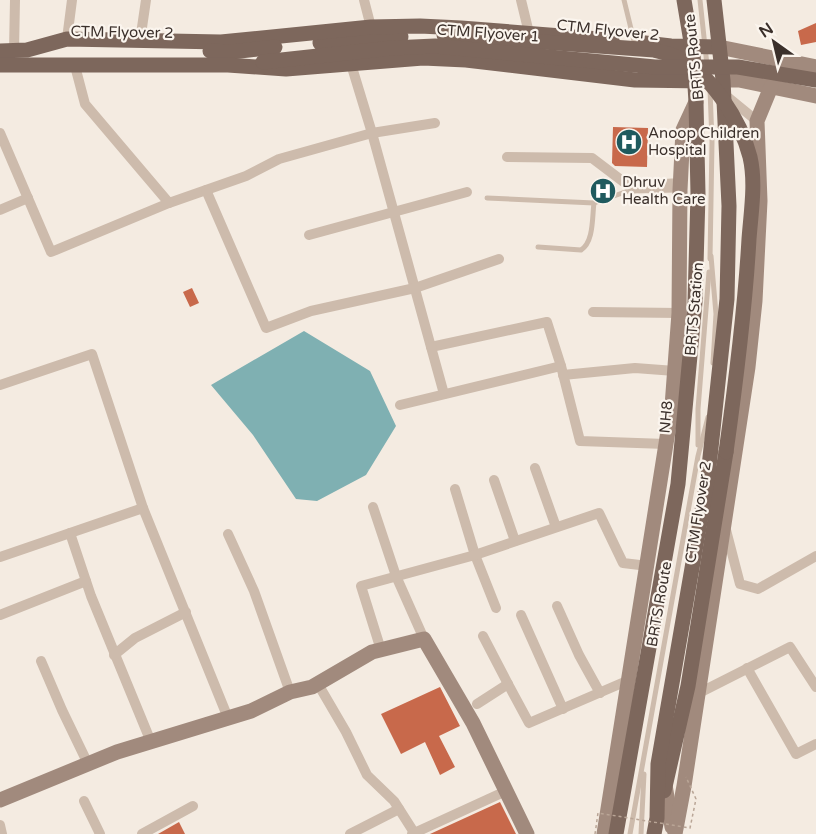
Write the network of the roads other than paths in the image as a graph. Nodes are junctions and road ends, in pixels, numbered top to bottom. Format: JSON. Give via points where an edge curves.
{"nodes":[{"id":1,"x":15,"y":0,"type":"edge"},
{"id":2,"x":72,"y":0,"type":"edge"},
{"id":3,"x":146,"y":0,"type":"edge"},
{"id":4,"x":364,"y":0,"type":"edge"},
{"id":5,"x":521,"y":0,"type":"edge"},
{"id":6,"x":624,"y":0,"type":"edge"},
{"id":7,"x":711,"y":1,"type":"edge"},
{"id":8,"x":683,"y":2,"type":"edge"},
{"id":9,"x":371,"y":27,"type":"junction"},
{"id":10,"x":529,"y":33,"type":"junction"},
{"id":11,"x":141,"y":41,"type":"junction"},
{"id":12,"x":634,"y":41,"type":"junction"},
{"id":13,"x":65,"y":44,"type":"junction"},
{"id":14,"x":705,"y":47,"type":"junction"},
{"id":15,"x":14,"y":51,"type":"edge"},
{"id":16,"x":351,"y":64,"type":"junction"},
{"id":17,"x":0,"y":65,"type":"edge"},
{"id":18,"x":228,"y":65,"type":"junction"},
{"id":19,"x":75,"y":66,"type":"junction"},
{"id":20,"x":816,"y":67,"type":"edge"},
{"id":21,"x":816,"y":80,"type":"edge"},
{"id":22,"x":713,"y":84,"type":"junction"},
{"id":23,"x":771,"y":87,"type":"junction"},
{"id":24,"x":816,"y":96,"type":"edge"},
{"id":25,"x":696,"y":102,"type":"junction"},
{"id":26,"x":757,"y":121,"type":"junction"},
{"id":27,"x":435,"y":123,"type":"dead end"},
{"id":28,"x":372,"y":132,"type":"junction"},
{"id":29,"x":0,"y":133,"type":"edge"},
{"id":30,"x":507,"y":157,"type":"dead end"},
{"id":31,"x":681,"y":187,"type":"junction"},
{"id":32,"x":206,"y":190,"type":"junction"},
{"id":33,"x":467,"y":192,"type":"dead end"},
{"id":34,"x":28,"y":198,"type":"junction"},
{"id":35,"x":487,"y":198,"type":"dead end"},
{"id":36,"x":169,"y":203,"type":"junction"},
{"id":37,"x":594,"y":203,"type":"junction"},
{"id":38,"x":0,"y":210,"type":"edge"},
{"id":39,"x":394,"y":212,"type":"junction"},
{"id":40,"x":309,"y":235,"type":"dead end"},
{"id":41,"x":538,"y":247,"type":"dead end"},
{"id":42,"x":711,"y":256,"type":"junction"},
{"id":43,"x":499,"y":259,"type":"dead end"},
{"id":44,"x":415,"y":288,"type":"junction"},
{"id":45,"x":593,"y":312,"type":"dead end"},
{"id":46,"x":679,"y":313,"type":"junction"},
{"id":47,"x":431,"y":347,"type":"junction"},
{"id":48,"x":562,"y":370,"type":"junction"},
{"id":49,"x":675,"y":371,"type":"junction"},
{"id":50,"x":0,"y":386,"type":"edge"},
{"id":51,"x":444,"y":394,"type":"junction"},
{"id":52,"x":400,"y":405,"type":"dead end"},
{"id":53,"x":666,"y":444,"type":"junction"},
{"id":54,"x":698,"y":456,"type":"junction"},
{"id":55,"x":535,"y":468,"type":"dead end"},
{"id":56,"x":494,"y":480,"type":"dead end"},
{"id":57,"x":660,"y":486,"type":"junction"},
{"id":58,"x":677,"y":488,"type":"junction"},
{"id":59,"x":455,"y":489,"type":"dead end"},
{"id":60,"x":373,"y":507,"type":"dead end"},
{"id":61,"x":142,"y":508,"type":"junction"},
{"id":62,"x":724,"y":524,"type":"junction"},
{"id":63,"x":556,"y":527,"type":"junction"},
{"id":64,"x":70,"y":533,"type":"junction"},
{"id":65,"x":228,"y":534,"type":"dead end"},
{"id":66,"x":515,"y":541,"type":"junction"},
{"id":67,"x":475,"y":555,"type":"junction"},
{"id":68,"x":816,"y":556,"type":"edge"},
{"id":69,"x":0,"y":557,"type":"edge"},
{"id":70,"x":648,"y":567,"type":"junction"},
{"id":71,"x":396,"y":576,"type":"junction"},
{"id":72,"x":86,"y":581,"type":"junction"},
{"id":73,"x":557,"y":606,"type":"dead end"},
{"id":74,"x":496,"y":608,"type":"dead end"},
{"id":75,"x":186,"y":612,"type":"junction"},
{"id":76,"x":0,"y":615,"type":"edge"},
{"id":77,"x":521,"y":615,"type":"dead end"},
{"id":78,"x":483,"y":636,"type":"dead end"},
{"id":79,"x":424,"y":639,"type":"junction"},
{"id":80,"x":381,"y":650,"type":"junction"},
{"id":81,"x":114,"y":655,"type":"junction"},
{"id":82,"x":41,"y":661,"type":"dead end"},
{"id":83,"x":747,"y":668,"type":"junction"},
{"id":84,"x":629,"y":680,"type":"junction"},
{"id":85,"x":318,"y":684,"type":"junction"},
{"id":86,"x":508,"y":684,"type":"junction"},
{"id":87,"x":816,"y":687,"type":"edge"},
{"id":88,"x":290,"y":692,"type":"junction"},
{"id":89,"x":600,"y":693,"type":"junction"},
{"id":90,"x":699,"y":693,"type":"junction"},
{"id":91,"x":477,"y":704,"type":"dead end"},
{"id":92,"x":563,"y":709,"type":"junction"},
{"id":93,"x":228,"y":718,"type":"junction"},
{"id":94,"x":151,"y":742,"type":"junction"},
{"id":95,"x":816,"y":744,"type":"edge"},
{"id":96,"x":645,"y":757,"type":"junction"},
{"id":97,"x":88,"y":764,"type":"junction"},
{"id":98,"x":665,"y":785,"type":"junction"},
{"id":99,"x":506,"y":791,"type":"junction"},
{"id":100,"x":0,"y":800,"type":"edge"},
{"id":101,"x":84,"y":801,"type":"dead end"},
{"id":102,"x":193,"y":806,"type":"dead end"},
{"id":103,"x":399,"y":808,"type":"junction"},
{"id":104,"x":657,"y":818,"type":"junction"},
{"id":105,"x":0,"y":825,"type":"edge"},
{"id":106,"x":2,"y":834,"type":"edge"},
{"id":107,"x":100,"y":834,"type":"edge"},
{"id":108,"x":141,"y":834,"type":"edge"},
{"id":109,"x":350,"y":834,"type":"edge"},
{"id":110,"x":414,"y":834,"type":"edge"},
{"id":111,"x":527,"y":834,"type":"edge"},
{"id":112,"x":604,"y":834,"type":"edge"},
{"id":113,"x":616,"y":834,"type":"edge"},
{"id":114,"x":630,"y":834,"type":"edge"},
{"id":115,"x":641,"y":834,"type":"edge"},
{"id":116,"x":654,"y":834,"type":"edge"},
{"id":117,"x":674,"y":834,"type":"edge"}],
"edges":[{"from":1,"to":15,"type":"street"},
{"from":2,"to":13,"type":"street"},
{"from":3,"to":11,"type":"street"},
{"from":4,"to":9,"type":"street"},
{"from":5,"to":10,"type":"street"},
{"from":6,"to":12,"type":"lane"},
{"from":7,"to":14,"type":"main road","name":"NH8"},
{"from":8,"to":14,"type":"main road","name":"NH8"},
{"from":9,"to":10,"type":"main road"},
{"from":9,"to":11,"type":"main road","via":[[221,42]]},
{"from":10,"to":12,"type":"main road"},
{"from":11,"to":13,"type":"main road"},
{"from":12,"to":14,"type":"main road"},
{"from":13,"to":15,"type":"main road"},
{"from":13,"to":98,"type":"main road","name":"CTM Flyover 2","bridge":true,"via":[[231,52],[393,37],[496,38],[654,50],[677,58],[716,91],[731,111],[750,158],[753,186],[746,302],[690,675]]},
{"from":14,"to":20,"type":"street"},
{"from":14,"to":22,"type":"main road","name":"NH8"},
{"from":14,"to":22,"type":"main road","name":"NH8"},
{"from":16,"to":18,"type":"main road","via":[[286,69]]},
{"from":16,"to":22,"type":"main road","via":[[423,58],[466,60],[635,80]]},
{"from":16,"to":28,"type":"street"},
{"from":17,"to":19,"type":"main road"},
{"from":18,"to":19,"type":"main road"},
{"from":18,"to":21,"type":"main road","name":"CTM Flyover 1","bridge":true,"via":[[435,46],[655,67],[738,68]]},
{"from":19,"to":36,"type":"street","via":[[85,104]]},
{"from":22,"to":23,"type":"street","via":[[739,80]]},
{"from":22,"to":25,"type":"main road","name":"NH8"},
{"from":22,"to":26,"type":"street"},
{"from":22,"to":42,"type":"lane","name":"BRTS Route"},
{"from":22,"to":104,"type":"main road","name":"NH8","via":[[729,206],[727,299],[708,476],[658,764]]},
{"from":23,"to":24,"type":"street"},
{"from":23,"to":26,"type":"street"},
{"from":25,"to":31,"type":"street","via":[[683,130]]},
{"from":25,"to":58,"type":"main road","name":"NH8","via":[[695,302]]},
{"from":26,"to":62,"type":"street","via":[[760,201],[755,301]]},
{"from":27,"to":28,"type":"street"},
{"from":28,"to":32,"type":"street","via":[[279,159]]},
{"from":28,"to":39,"type":"street"},
{"from":29,"to":34,"type":"street"},
{"from":30,"to":31,"type":"street","via":[[592,158],[629,186]]},
{"from":31,"to":37,"type":"lane","via":[[628,191]]},
{"from":31,"to":46,"type":"street"},
{"from":32,"to":36,"type":"street"},
{"from":32,"to":44,"type":"street","via":[[266,328],[311,311]]},
{"from":33,"to":39,"type":"street"},
{"from":34,"to":36,"type":"street","via":[[51,252]]},
{"from":34,"to":38,"type":"street"},
{"from":35,"to":37,"type":"lane"},
{"from":37,"to":41,"type":"lane","via":[[586,247]]},
{"from":39,"to":40,"type":"street"},
{"from":39,"to":44,"type":"street"},
{"from":42,"to":54,"type":"lane","name":"BRTS Station"},
{"from":42,"to":54,"type":"lane","name":"BRTS Station","via":[[716,314],[710,409]]},
{"from":43,"to":44,"type":"street"},
{"from":44,"to":47,"type":"street"},
{"from":45,"to":46,"type":"street"},
{"from":46,"to":49,"type":"street"},
{"from":47,"to":48,"type":"street","via":[[547,322]]},
{"from":47,"to":51,"type":"street"},
{"from":48,"to":49,"type":"street"},
{"from":48,"to":51,"type":"street"},
{"from":48,"to":53,"type":"street","via":[[580,441]]},
{"from":49,"to":53,"type":"street"},
{"from":50,"to":61,"type":"street","via":[[92,354]]},
{"from":51,"to":52,"type":"street"},
{"from":53,"to":57,"type":"street"},
{"from":54,"to":96,"type":"lane","name":"BRTS Route"},
{"from":55,"to":63,"type":"street"},
{"from":56,"to":66,"type":"street"},
{"from":57,"to":58,"type":"street"},
{"from":57,"to":70,"type":"street"},
{"from":58,"to":113,"type":"main road","name":"NH8"},
{"from":59,"to":67,"type":"street"},
{"from":60,"to":71,"type":"street"},
{"from":61,"to":64,"type":"street"},
{"from":61,"to":75,"type":"street"},
{"from":62,"to":68,"type":"street","via":[[740,584],[758,589]]},
{"from":62,"to":90,"type":"street"},
{"from":63,"to":66,"type":"street"},
{"from":63,"to":70,"type":"street","via":[[599,513],[623,563]]},
{"from":64,"to":69,"type":"street"},
{"from":64,"to":72,"type":"street"},
{"from":65,"to":88,"type":"street","via":[[254,591]]},
{"from":66,"to":67,"type":"street"},
{"from":67,"to":71,"type":"street"},
{"from":67,"to":74,"type":"street"},
{"from":70,"to":84,"type":"street"},
{"from":71,"to":79,"type":"street"},
{"from":71,"to":80,"type":"street","via":[[361,586]]},
{"from":72,"to":76,"type":"street"},
{"from":72,"to":81,"type":"street"},
{"from":73,"to":89,"type":"street"},
{"from":75,"to":81,"type":"street","via":[[135,638]]},
{"from":75,"to":93,"type":"street"},
{"from":77,"to":92,"type":"street"},
{"from":78,"to":86,"type":"street"},
{"from":79,"to":80,"type":"street"},
{"from":79,"to":99,"type":"street","via":[[473,723]]},
{"from":80,"to":85,"type":"street"},
{"from":81,"to":94,"type":"street"},
{"from":82,"to":97,"type":"street"},
{"from":83,"to":87,"type":"street","via":[[790,647]]},
{"from":83,"to":90,"type":"street"},
{"from":83,"to":95,"type":"street","via":[[796,754]]},
{"from":84,"to":89,"type":"street"},
{"from":84,"to":112,"type":"street"},
{"from":85,"to":88,"type":"street"},
{"from":85,"to":103,"type":"street","via":[[367,775]]},
{"from":86,"to":91,"type":"street"},
{"from":86,"to":92,"type":"street","via":[[529,723]]},
{"from":88,"to":93,"type":"street"},
{"from":89,"to":92,"type":"street"},
{"from":90,"to":117,"type":"street"},
{"from":93,"to":94,"type":"street"},
{"from":94,"to":97,"type":"street"},
{"from":96,"to":114,"type":"lane","name":"BRTS Route"},
{"from":96,"to":115,"type":"lane","name":"BRTS Route"},
{"from":97,"to":100,"type":"street"},
{"from":98,"to":104,"type":"main road","name":"CTM Flyover 2"},
{"from":98,"to":117,"type":"street"},
{"from":99,"to":110,"type":"street"},
{"from":99,"to":111,"type":"street"},
{"from":101,"to":107,"type":"street"},
{"from":102,"to":108,"type":"street"},
{"from":103,"to":109,"type":"street"},
{"from":103,"to":110,"type":"street"},
{"from":104,"to":116,"type":"main road","name":"NH8"},
{"from":105,"to":106,"type":"street"}]}
